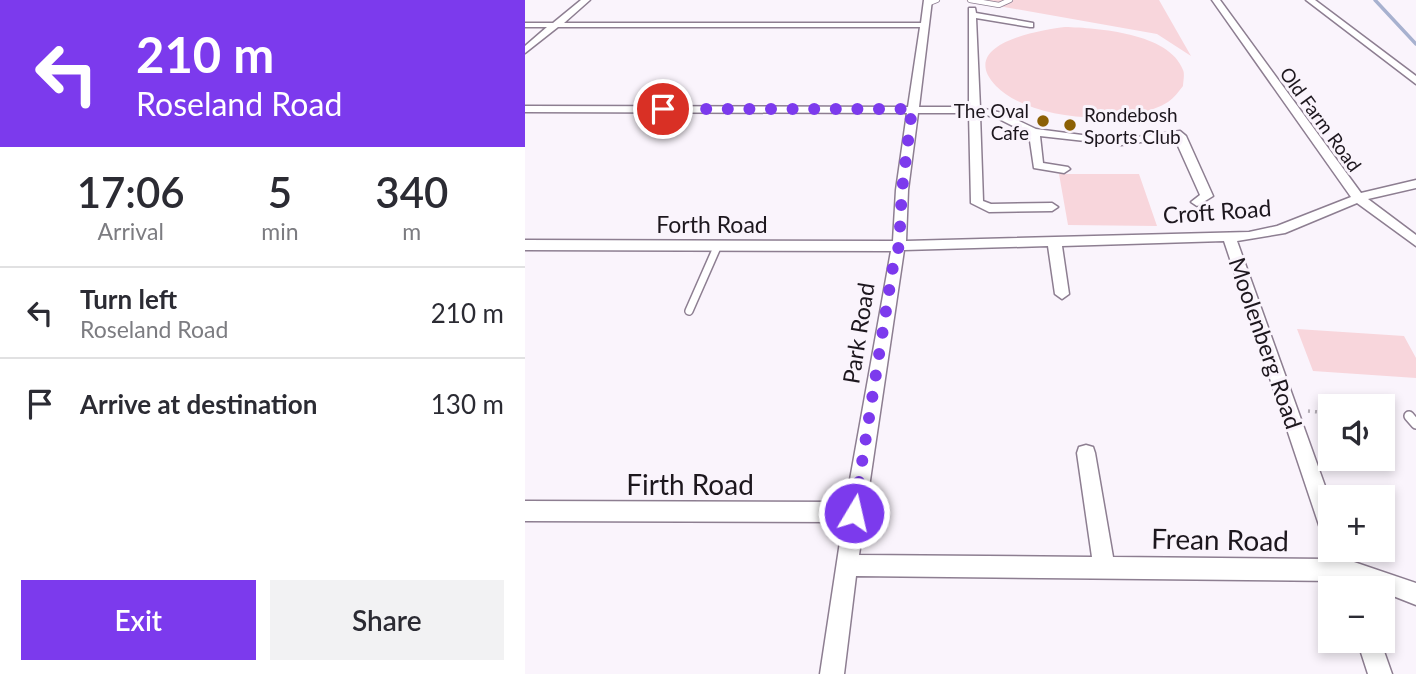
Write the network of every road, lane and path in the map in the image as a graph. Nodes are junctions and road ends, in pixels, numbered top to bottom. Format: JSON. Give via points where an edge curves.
{"nodes":[{"id":1,"x":586,"y":0,"type":"edge"},
{"id":2,"x":1010,"y":0,"type":"edge"},
{"id":3,"x":1216,"y":0,"type":"edge"},
{"id":4,"x":1310,"y":0,"type":"edge"},
{"id":5,"x":931,"y":1,"type":"edge"},
{"id":6,"x":971,"y":8,"type":"edge"},
{"id":7,"x":525,"y":25,"type":"edge"},
{"id":8,"x":556,"y":25,"type":"junction"},
{"id":9,"x":924,"y":25,"type":"junction"},
{"id":10,"x":1030,"y":25,"type":"dead end"},
{"id":11,"x":525,"y":50,"type":"edge"},
{"id":12,"x":1416,"y":81,"type":"edge"},
{"id":13,"x":525,"y":109,"type":"edge"},
{"id":14,"x":912,"y":109,"type":"junction"},
{"id":15,"x":975,"y":110,"type":"junction"},
{"id":16,"x":1034,"y":132,"type":"junction"},
{"id":17,"x":1065,"y":169,"type":"dead end"},
{"id":18,"x":1416,"y":184,"type":"edge"},
{"id":19,"x":1358,"y":198,"type":"junction"},
{"id":20,"x":1197,"y":202,"type":"dead end"},
{"id":21,"x":1052,"y":207,"type":"dead end"},
{"id":22,"x":1229,"y":237,"type":"junction"},
{"id":23,"x":1054,"y":241,"type":"junction"},
{"id":24,"x":1416,"y":242,"type":"edge"},
{"id":25,"x":525,"y":245,"type":"edge"},
{"id":26,"x":718,"y":246,"type":"junction"},
{"id":27,"x":899,"y":246,"type":"junction"},
{"id":28,"x":1062,"y":294,"type":"dead end"},
{"id":29,"x":689,"y":311,"type":"dead end"},
{"id":30,"x":1409,"y":416,"type":"dead end"},
{"id":31,"x":1416,"y":424,"type":"edge"},
{"id":32,"x":1087,"y":453,"type":"dead end"},
{"id":33,"x":1318,"y":493,"type":"edge"},
{"id":34,"x":525,"y":511,"type":"edge"},
{"id":35,"x":854,"y":513,"type":"junction"},
{"id":36,"x":848,"y":565,"type":"junction"},
{"id":37,"x":1104,"y":568,"type":"junction"},
{"id":38,"x":1344,"y":569,"type":"edge"},
{"id":39,"x":1416,"y":594,"type":"edge"},
{"id":40,"x":1373,"y":653,"type":"edge"},
{"id":41,"x":832,"y":674,"type":"edge"},
{"id":42,"x":1380,"y":674,"type":"edge"}],
"edges":[{"from":1,"to":8,"type":"street"},
{"from":2,"to":6,"type":"lane"},
{"from":3,"to":19,"type":"street","name":"Old Farm Road"},
{"from":4,"to":12,"type":"street"},
{"from":5,"to":9,"type":"street","name":"Park Road"},
{"from":6,"to":10,"type":"street"},
{"from":6,"to":15,"type":"street"},
{"from":7,"to":8,"type":"street"},
{"from":8,"to":9,"type":"street"},
{"from":8,"to":11,"type":"street"},
{"from":9,"to":14,"type":"street","name":"Park Road"},
{"from":13,"to":14,"type":"street"},
{"from":14,"to":15,"type":"street"},
{"from":14,"to":27,"type":"street","name":"Park Road"},
{"from":15,"to":16,"type":"street"},
{"from":15,"to":21,"type":"street","via":[[977,203],[989,208]]},
{"from":16,"to":17,"type":"street","via":[[1038,166]]},
{"from":16,"to":20,"type":"street","via":[[1114,142],[1176,133],[1207,196]]},
{"from":18,"to":19,"type":"street","name":"Croft Road"},
{"from":19,"to":22,"type":"street","name":"Croft Road","via":[[1280,230]]},
{"from":19,"to":24,"type":"street","name":"Old Farm Road"},
{"from":22,"to":23,"type":"street","name":"Croft Road"},
{"from":22,"to":33,"type":"street","name":"Moolenberg Road"},
{"from":23,"to":27,"type":"street","name":"Croft Road"},
{"from":23,"to":28,"type":"street"},
{"from":25,"to":26,"type":"street","name":"Forth Road"},
{"from":26,"to":27,"type":"street","name":"Forth Road"},
{"from":26,"to":29,"type":"lane"},
{"from":27,"to":35,"type":"street","name":"Park Road"},
{"from":30,"to":31,"type":"lane"},
{"from":32,"to":37,"type":"street"},
{"from":34,"to":35,"type":"street","name":"Firth Road"},
{"from":35,"to":36,"type":"street","name":"Park Road"},
{"from":36,"to":37,"type":"street","name":"Frean Road"},
{"from":36,"to":41,"type":"street","name":"Park Road"},
{"from":37,"to":38,"type":"street","name":"Frean Road"},
{"from":38,"to":39,"type":"street","name":"Frean Road"},
{"from":40,"to":42,"type":"street"}]}
